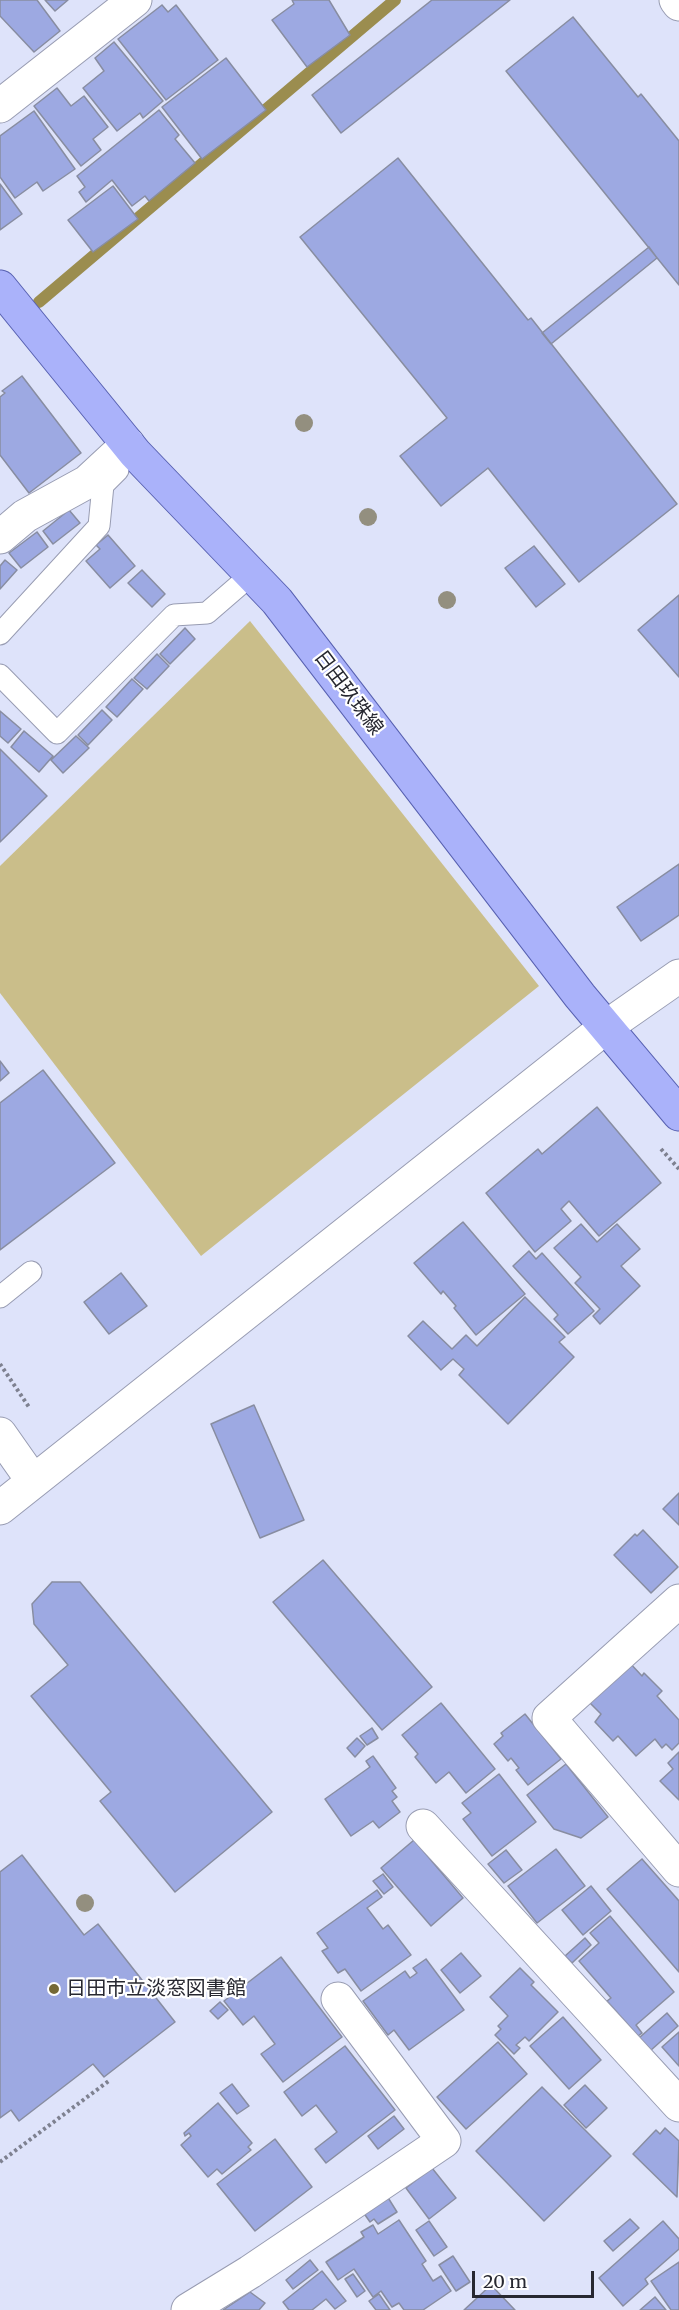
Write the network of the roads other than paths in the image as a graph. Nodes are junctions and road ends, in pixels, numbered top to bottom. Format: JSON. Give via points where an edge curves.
{"nodes":[{"id":1,"x":135,"y":0,"type":"edge"},
{"id":2,"x":676,"y":0,"type":"edge"},
{"id":3,"x":679,"y":4,"type":"edge"},
{"id":4,"x":0,"y":106,"type":"edge"},
{"id":5,"x":0,"y":287,"type":"edge"},
{"id":6,"x":132,"y":448,"type":"junction"},
{"id":7,"x":0,"y":537,"type":"edge"},
{"id":8,"x":251,"y":575,"type":"junction"},
{"id":9,"x":0,"y":634,"type":"edge"},
{"id":10,"x":0,"y":675,"type":"edge"},
{"id":11,"x":679,"y":976,"type":"edge"},
{"id":12,"x":606,"y":1027,"type":"junction"},
{"id":13,"x":679,"y":1114,"type":"edge"},
{"id":14,"x":31,"y":1272,"type":"dead end"},
{"id":15,"x":0,"y":1297,"type":"edge"},
{"id":16,"x":0,"y":1434,"type":"edge"},
{"id":17,"x":33,"y":1481,"type":"junction"},
{"id":18,"x":0,"y":1508,"type":"edge"},
{"id":19,"x":679,"y":1601,"type":"edge"},
{"id":20,"x":423,"y":1826,"type":"dead end"},
{"id":21,"x":679,"y":1870,"type":"edge"},
{"id":22,"x":338,"y":1999,"type":"dead end"},
{"id":23,"x":679,"y":2105,"type":"edge"},
{"id":24,"x":188,"y":2310,"type":"edge"}],
"edges":[{"from":1,"to":4,"type":"street"},
{"from":2,"to":3,"type":"street"},
{"from":5,"to":6,"type":"main road","name":"日田玖珠線"},
{"from":6,"to":7,"type":"street","via":[[87,482],[25,516]]},
{"from":6,"to":8,"type":"main road","name":"日田玖珠線"},
{"from":6,"to":9,"type":"lane","via":[[103,485],[99,526]]},
{"from":8,"to":10,"type":"lane","via":[[207,613],[174,615],[57,733]]},
{"from":8,"to":12,"type":"main road","name":"日田玖珠線","via":[[277,601]]},
{"from":11,"to":12,"type":"street"},
{"from":12,"to":13,"type":"main road","name":"日田玖珠線"},
{"from":12,"to":17,"type":"street"},
{"from":14,"to":15,"type":"lane"},
{"from":16,"to":17,"type":"street"},
{"from":17,"to":18,"type":"street"},
{"from":19,"to":21,"type":"street","via":[[549,1718]]},
{"from":20,"to":23,"type":"street"},
{"from":22,"to":24,"type":"street","via":[[444,2141]]}]}
